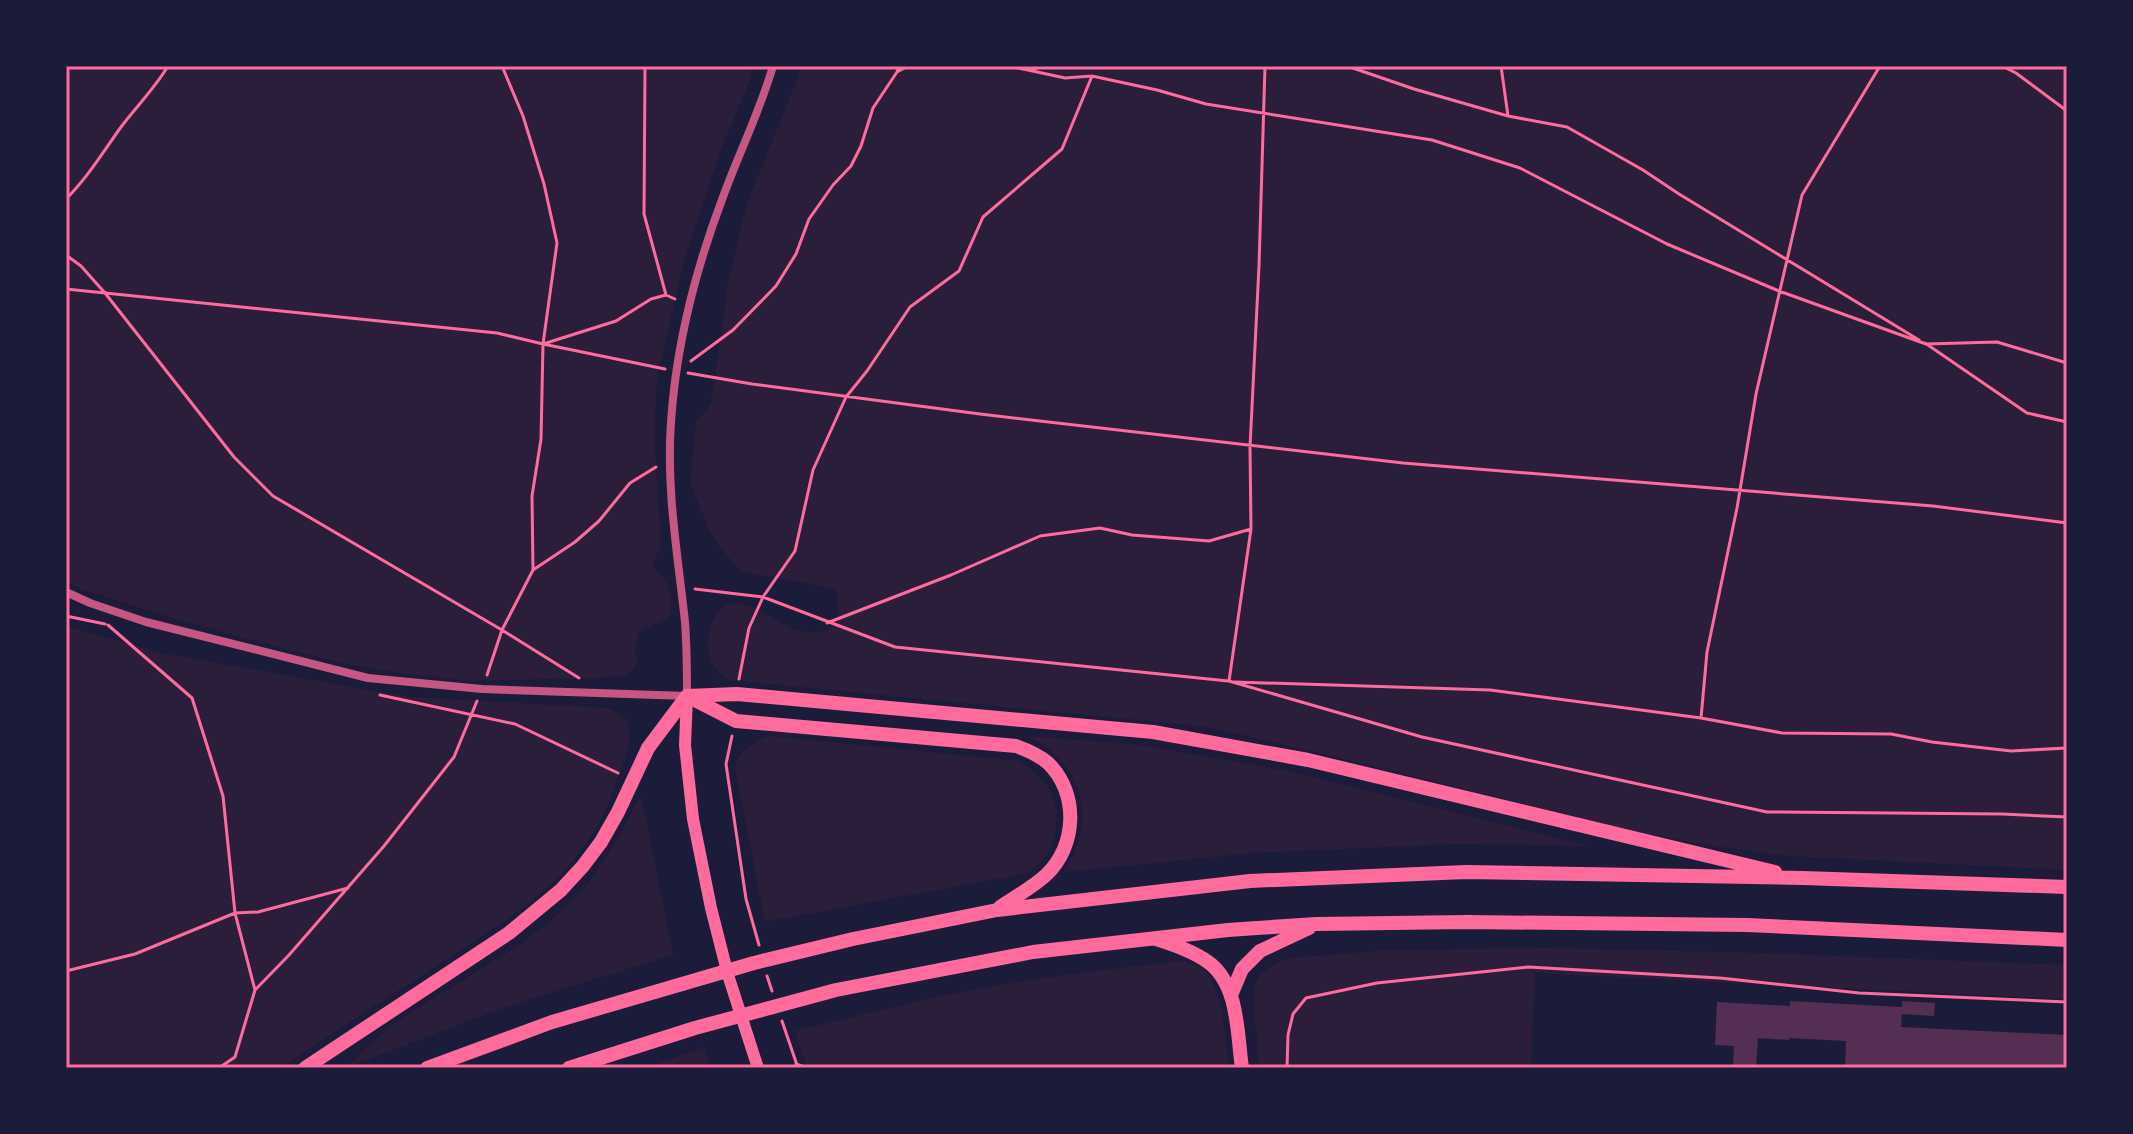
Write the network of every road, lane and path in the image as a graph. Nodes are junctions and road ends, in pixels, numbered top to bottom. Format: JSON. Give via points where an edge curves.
{"nodes":[{"id":1,"x":168,"y":66,"type":"edge"},
{"id":2,"x":502,"y":66,"type":"edge"},
{"id":3,"x":645,"y":66,"type":"edge"},
{"id":4,"x":773,"y":66,"type":"edge"},
{"id":5,"x":899,"y":66,"type":"edge"},
{"id":6,"x":908,"y":66,"type":"edge"},
{"id":7,"x":1007,"y":66,"type":"edge"},
{"id":8,"x":1045,"y":66,"type":"edge"},
{"id":9,"x":1088,"y":66,"type":"edge"},
{"id":10,"x":1265,"y":66,"type":"edge"},
{"id":11,"x":1347,"y":66,"type":"edge"},
{"id":12,"x":1501,"y":66,"type":"edge"},
{"id":13,"x":1880,"y":66,"type":"edge"},
{"id":14,"x":2002,"y":66,"type":"edge"},
{"id":15,"x":1028,"y":70,"type":"junction"},
{"id":16,"x":897,"y":72,"type":"junction"},
{"id":17,"x":1084,"y":75,"type":"junction"},
{"id":18,"x":1092,"y":76,"type":"junction"},
{"id":19,"x":2067,"y":111,"type":"edge"},
{"id":20,"x":1264,"y":115,"type":"junction"},
{"id":21,"x":1508,"y":116,"type":"junction"},
{"id":22,"x":66,"y":199,"type":"edge"},
{"id":23,"x":66,"y":255,"type":"edge"},
{"id":24,"x":1786,"y":260,"type":"junction"},
{"id":25,"x":66,"y":289,"type":"edge"},
{"id":26,"x":1779,"y":291,"type":"junction"},
{"id":27,"x":105,"y":293,"type":"junction"},
{"id":28,"x":666,"y":295,"type":"junction"},
{"id":29,"x":690,"y":304,"type":"junction"},
{"id":30,"x":543,"y":344,"type":"junction"},
{"id":31,"x":1926,"y":344,"type":"junction"},
{"id":32,"x":2067,"y":363,"type":"edge"},
{"id":33,"x":677,"y":372,"type":"junction"},
{"id":34,"x":846,"y":397,"type":"junction"},
{"id":35,"x":2067,"y":422,"type":"edge"},
{"id":36,"x":1250,"y":447,"type":"junction"},
{"id":37,"x":669,"y":459,"type":"junction"},
{"id":38,"x":1739,"y":491,"type":"junction"},
{"id":39,"x":2067,"y":523,"type":"edge"},
{"id":40,"x":1251,"y":529,"type":"junction"},
{"id":41,"x":533,"y":570,"type":"junction"},
{"id":42,"x":680,"y":587,"type":"junction"},
{"id":43,"x":66,"y":592,"type":"edge"},
{"id":44,"x":763,"y":597,"type":"junction"},
{"id":45,"x":827,"y":623,"type":"junction"},
{"id":46,"x":108,"y":625,"type":"dead end"},
{"id":47,"x":502,"y":630,"type":"junction"},
{"id":48,"x":1229,"y":681,"type":"junction"},
{"id":49,"x":482,"y":689,"type":"junction"},
{"id":50,"x":602,"y":693,"type":"junction"},
{"id":51,"x":737,"y":694,"type":"junction"},
{"id":52,"x":687,"y":696,"type":"junction"},
{"id":53,"x":1701,"y":718,"type":"junction"},
{"id":54,"x":736,"y":721,"type":"junction"},
{"id":55,"x":2067,"y":748,"type":"edge"},
{"id":56,"x":633,"y":780,"type":"junction"},
{"id":57,"x":2067,"y":817,"type":"edge"},
{"id":58,"x":1803,"y":878,"type":"junction"},
{"id":59,"x":2067,"y":887,"type":"edge"},
{"id":60,"x":348,"y":888,"type":"junction"},
{"id":61,"x":997,"y":910,"type":"junction"},
{"id":62,"x":235,"y":913,"type":"junction"},
{"id":63,"x":1316,"y":924,"type":"junction"},
{"id":64,"x":1154,"y":937,"type":"junction"},
{"id":65,"x":2067,"y":940,"type":"edge"},
{"id":66,"x":761,"y":953,"type":"dead end"},
{"id":67,"x":764,"y":967,"type":"dead end"},
{"id":68,"x":66,"y":971,"type":"edge"},
{"id":69,"x":255,"y":990,"type":"junction"},
{"id":70,"x":773,"y":995,"type":"dead end"},
{"id":71,"x":1231,"y":995,"type":"junction"},
{"id":72,"x":2067,"y":1002,"type":"edge"},
{"id":73,"x":777,"y":1009,"type":"dead end"},
{"id":74,"x":797,"y":1066,"type":"edge"},
{"id":75,"x":219,"y":1068,"type":"edge"},
{"id":76,"x":305,"y":1068,"type":"edge"},
{"id":77,"x":427,"y":1068,"type":"edge"},
{"id":78,"x":569,"y":1068,"type":"edge"},
{"id":79,"x":758,"y":1068,"type":"edge"},
{"id":80,"x":807,"y":1068,"type":"edge"},
{"id":81,"x":1242,"y":1068,"type":"edge"},
{"id":82,"x":1287,"y":1068,"type":"edge"}],
"edges":[{"from":1,"to":22,"type":"path"},
{"from":2,"to":30,"type":"path","via":[[544,184],[557,243]]},
{"from":3,"to":28,"type":"path","via":[[644,214]]},
{"from":4,"to":29,"type":"street","via":[[721,201]]},
{"from":5,"to":16,"type":"path"},
{"from":6,"to":16,"type":"path"},
{"from":7,"to":15,"type":"path"},
{"from":8,"to":15,"type":"path"},
{"from":9,"to":17,"type":"path"},
{"from":10,"to":20,"type":"path"},
{"from":11,"to":21,"type":"path"},
{"from":12,"to":21,"type":"path"},
{"from":13,"to":24,"type":"path","via":[[1802,195]]},
{"from":14,"to":19,"type":"path"},
{"from":15,"to":17,"type":"path","via":[[1065,78]]},
{"from":16,"to":33,"type":"path","via":[[873,108],[851,166],[809,219],[776,286],[733,330]]},
{"from":17,"to":18,"type":"path"},
{"from":18,"to":20,"type":"path"},
{"from":18,"to":34,"type":"path","via":[[1062,149],[983,217],[959,271],[910,307]]},
{"from":20,"to":26,"type":"path","via":[[1432,140],[1520,168],[1667,244]]},
{"from":20,"to":36,"type":"path"},
{"from":21,"to":24,"type":"path","via":[[1567,127]]},
{"from":23,"to":27,"type":"path"},
{"from":24,"to":26,"type":"path"},
{"from":24,"to":31,"type":"path"},
{"from":25,"to":27,"type":"path"},
{"from":26,"to":31,"type":"path"},
{"from":26,"to":38,"type":"path"},
{"from":27,"to":30,"type":"path","via":[[497,333]]},
{"from":27,"to":47,"type":"path","via":[[234,457],[273,496]]},
{"from":28,"to":29,"type":"path"},
{"from":28,"to":30,"type":"path","via":[[616,321]]},
{"from":29,"to":33,"type":"street"},
{"from":30,"to":33,"type":"path"},
{"from":30,"to":41,"type":"path","via":[[541,439],[532,496]]},
{"from":31,"to":32,"type":"path","via":[[1997,342]]},
{"from":31,"to":35,"type":"path","via":[[2027,413]]},
{"from":33,"to":34,"type":"path"},
{"from":33,"to":37,"type":"street"},
{"from":34,"to":36,"type":"path"},
{"from":34,"to":44,"type":"path","via":[[813,470],[795,551]]},
{"from":36,"to":38,"type":"path"},
{"from":36,"to":40,"type":"path"},
{"from":37,"to":41,"type":"path","via":[[630,483],[599,521]]},
{"from":37,"to":42,"type":"street"},
{"from":38,"to":39,"type":"path"},
{"from":38,"to":53,"type":"path","via":[[1707,652]]},
{"from":40,"to":45,"type":"path","via":[[1209,541],[1100,528],[1040,536]]},
{"from":40,"to":48,"type":"path"},
{"from":41,"to":47,"type":"path"},
{"from":42,"to":44,"type":"path"},
{"from":42,"to":52,"type":"street"},
{"from":43,"to":49,"type":"street","via":[[146,622],[368,678]]},
{"from":44,"to":45,"type":"path"},
{"from":44,"to":51,"type":"path","via":[[749,628]]},
{"from":45,"to":48,"type":"path","via":[[895,647]]},
{"from":46,"to":62,"type":"path","via":[[192,698],[223,796]]},
{"from":47,"to":49,"type":"path"},
{"from":47,"to":50,"type":"path"},
{"from":48,"to":53,"type":"path","via":[[1490,690]]},
{"from":48,"to":57,"type":"path","via":[[1422,737],[1767,812]]},
{"from":49,"to":50,"type":"street"},
{"from":50,"to":52,"type":"street"},
{"from":51,"to":52,"type":"highway"},
{"from":51,"to":58,"type":"highway","via":[[1153,732],[1308,760]]},
{"from":52,"to":54,"type":"highway"},
{"from":52,"to":56,"type":"highway","via":[[648,748]]},
{"from":52,"to":79,"type":"main road","via":[[691,804],[728,975]]},
{"from":53,"to":55,"type":"path","via":[[1782,733],[1891,734],[2011,751]]},
{"from":54,"to":61,"type":"highway","via":[[1016,746],[1047,762],[1065,786],[1069,835],[1047,874]]},
{"from":54,"to":66,"type":"path","via":[[726,764],[746,899]]},
{"from":56,"to":60,"type":"path","via":[[515,724],[472,714],[454,757]]},
{"from":56,"to":76,"type":"highway","via":[[601,842],[561,890],[509,933]]},
{"from":58,"to":59,"type":"highway"},
{"from":58,"to":61,"type":"highway","via":[[1466,872],[1250,881]]},
{"from":60,"to":62,"type":"path"},
{"from":60,"to":69,"type":"path"},
{"from":61,"to":77,"type":"highway","via":[[754,963],[552,1022]]},
{"from":62,"to":68,"type":"path","via":[[135,954]]},
{"from":62,"to":69,"type":"path"},
{"from":63,"to":64,"type":"highway"},
{"from":63,"to":65,"type":"highway","via":[[1747,925]]},
{"from":63,"to":71,"type":"highway","via":[[1260,951],[1242,969]]},
{"from":64,"to":71,"type":"highway","via":[[1211,963]]},
{"from":64,"to":78,"type":"highway","via":[[1033,952],[836,990]]},
{"from":67,"to":70,"type":"path"},
{"from":69,"to":75,"type":"path","via":[[235,1057]]},
{"from":71,"to":81,"type":"highway"},
{"from":72,"to":82,"type":"path","via":[[1859,993],[1720,978],[1528,967],[1377,983],[1306,998],[1293,1014]]},
{"from":73,"to":74,"type":"path"},
{"from":74,"to":80,"type":"path"}]}
